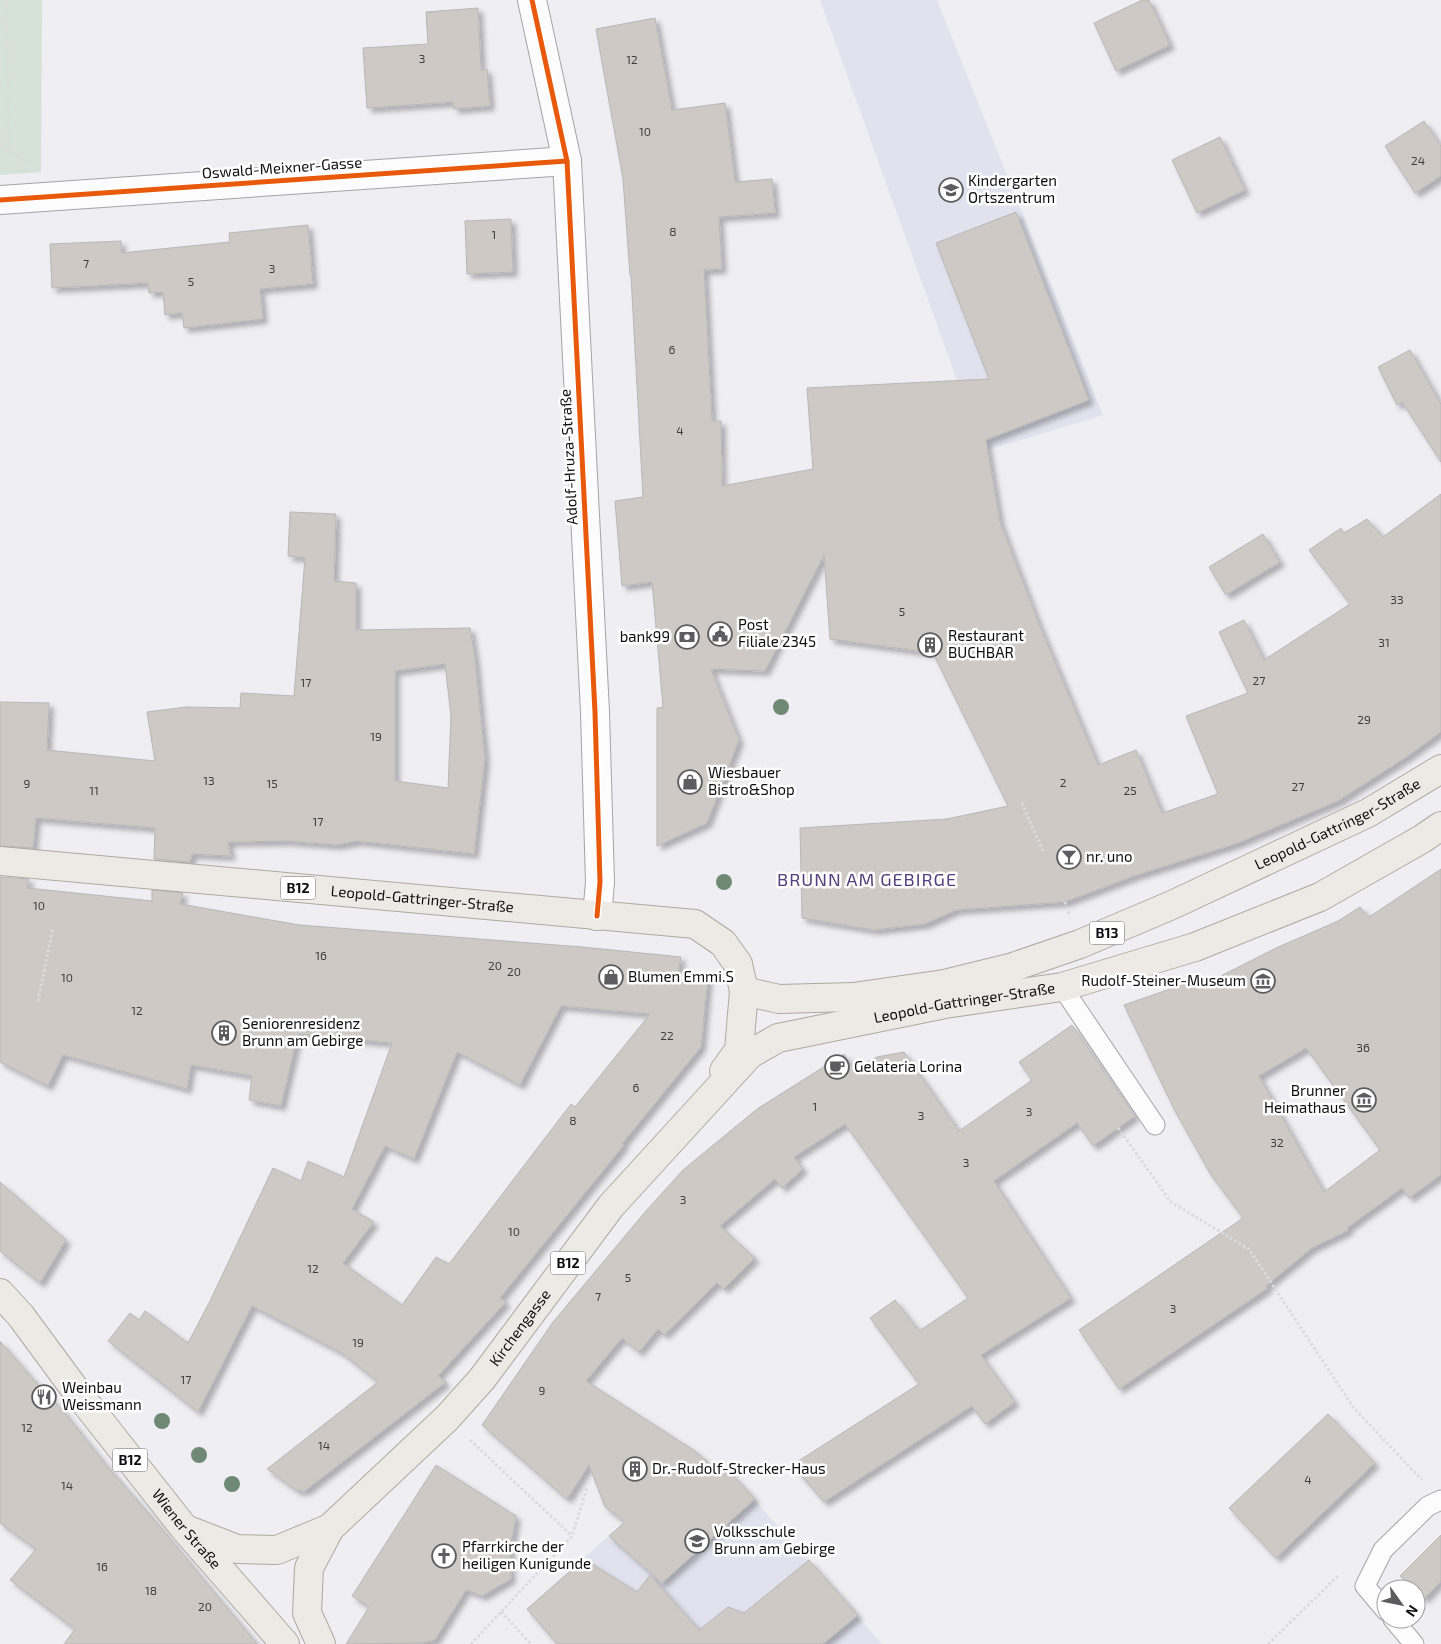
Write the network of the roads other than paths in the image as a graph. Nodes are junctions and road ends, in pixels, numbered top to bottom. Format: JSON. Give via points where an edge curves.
{"nodes":[{"id":1,"x":532,"y":0,"type":"edge"},
{"id":2,"x":567,"y":161,"type":"junction"},
{"id":3,"x":0,"y":200,"type":"edge"},
{"id":4,"x":1441,"y":769,"type":"edge"},
{"id":5,"x":1441,"y":826,"type":"edge"},
{"id":6,"x":0,"y":861,"type":"edge"},
{"id":7,"x":597,"y":916,"type":"junction"},
{"id":8,"x":1062,"y":987,"type":"junction"},
{"id":9,"x":744,"y":991,"type":"junction"},
{"id":10,"x":695,"y":1113,"type":"junction"},
{"id":11,"x":1155,"y":1125,"type":"dead end"},
{"id":12,"x":0,"y":1293,"type":"edge"},
{"id":13,"x":1441,"y":1500,"type":"edge"},
{"id":14,"x":184,"y":1528,"type":"junction"},
{"id":15,"x":330,"y":1528,"type":"junction"},
{"id":16,"x":1376,"y":1599,"type":"edge"},
{"id":17,"x":1401,"y":1629,"type":"edge"},
{"id":18,"x":315,"y":1641,"type":"edge"},
{"id":19,"x":285,"y":1644,"type":"edge"},
{"id":20,"x":1414,"y":1644,"type":"edge"}],
"edges":[{"from":1,"to":2,"type":"street","name":"Adolf-Hruza-Straße"},
{"from":2,"to":3,"type":"street","name":"Oswald-Meixner-Gasse"},
{"from":2,"to":7,"type":"street","name":"Adolf-Hruza-Straße","via":[[595,712],[600,882]]},
{"from":4,"to":9,"type":"main road","name":"Leopold-Gattringer-Straße","number":"B13","via":[[1368,813],[1172,906],[1080,944],[1013,967],[944,984],[853,997],[779,999]]},
{"from":5,"to":8,"type":"main road","name":"Leopold-Gattringer-Straße","number":"B13","via":[[1320,896],[1195,947]]},
{"from":6,"to":7,"type":"main road","name":"Leopold-Gattringer-Straße","number":"B12"},
{"from":7,"to":9,"type":"main road","name":"Leopold-Gattringer-Straße","number":"B12","via":[[695,924],[723,943],[738,964]]},
{"from":8,"to":10,"type":"main road","name":"Leopold-Gattringer-Straße","number":"B13","via":[[945,1004],[778,1038],[750,1054]]},
{"from":8,"to":11,"type":"lane"},
{"from":9,"to":10,"type":"main road","number":"B12","via":[[739,1050]]},
{"from":10,"to":15,"type":"main road","name":"Kirchengasse","number":"B12","via":[[611,1206],[482,1379],[447,1418]]},
{"from":12,"to":14,"type":"main road","name":"Wiener Straße","number":"B12"},
{"from":13,"to":16,"type":"lane","via":[[1428,1506],[1383,1550],[1365,1586]]},
{"from":14,"to":15,"type":"main road","name":"Kirchengasse","number":"B12","via":[[237,1549],[277,1550]]},
{"from":14,"to":19,"type":"main road","name":"Wiener Straße","number":"B12"},
{"from":15,"to":18,"type":"main road","name":"Kirchengasse","number":"B12","via":[[309,1568],[307,1613]]},
{"from":17,"to":20,"type":"lane"}]}
